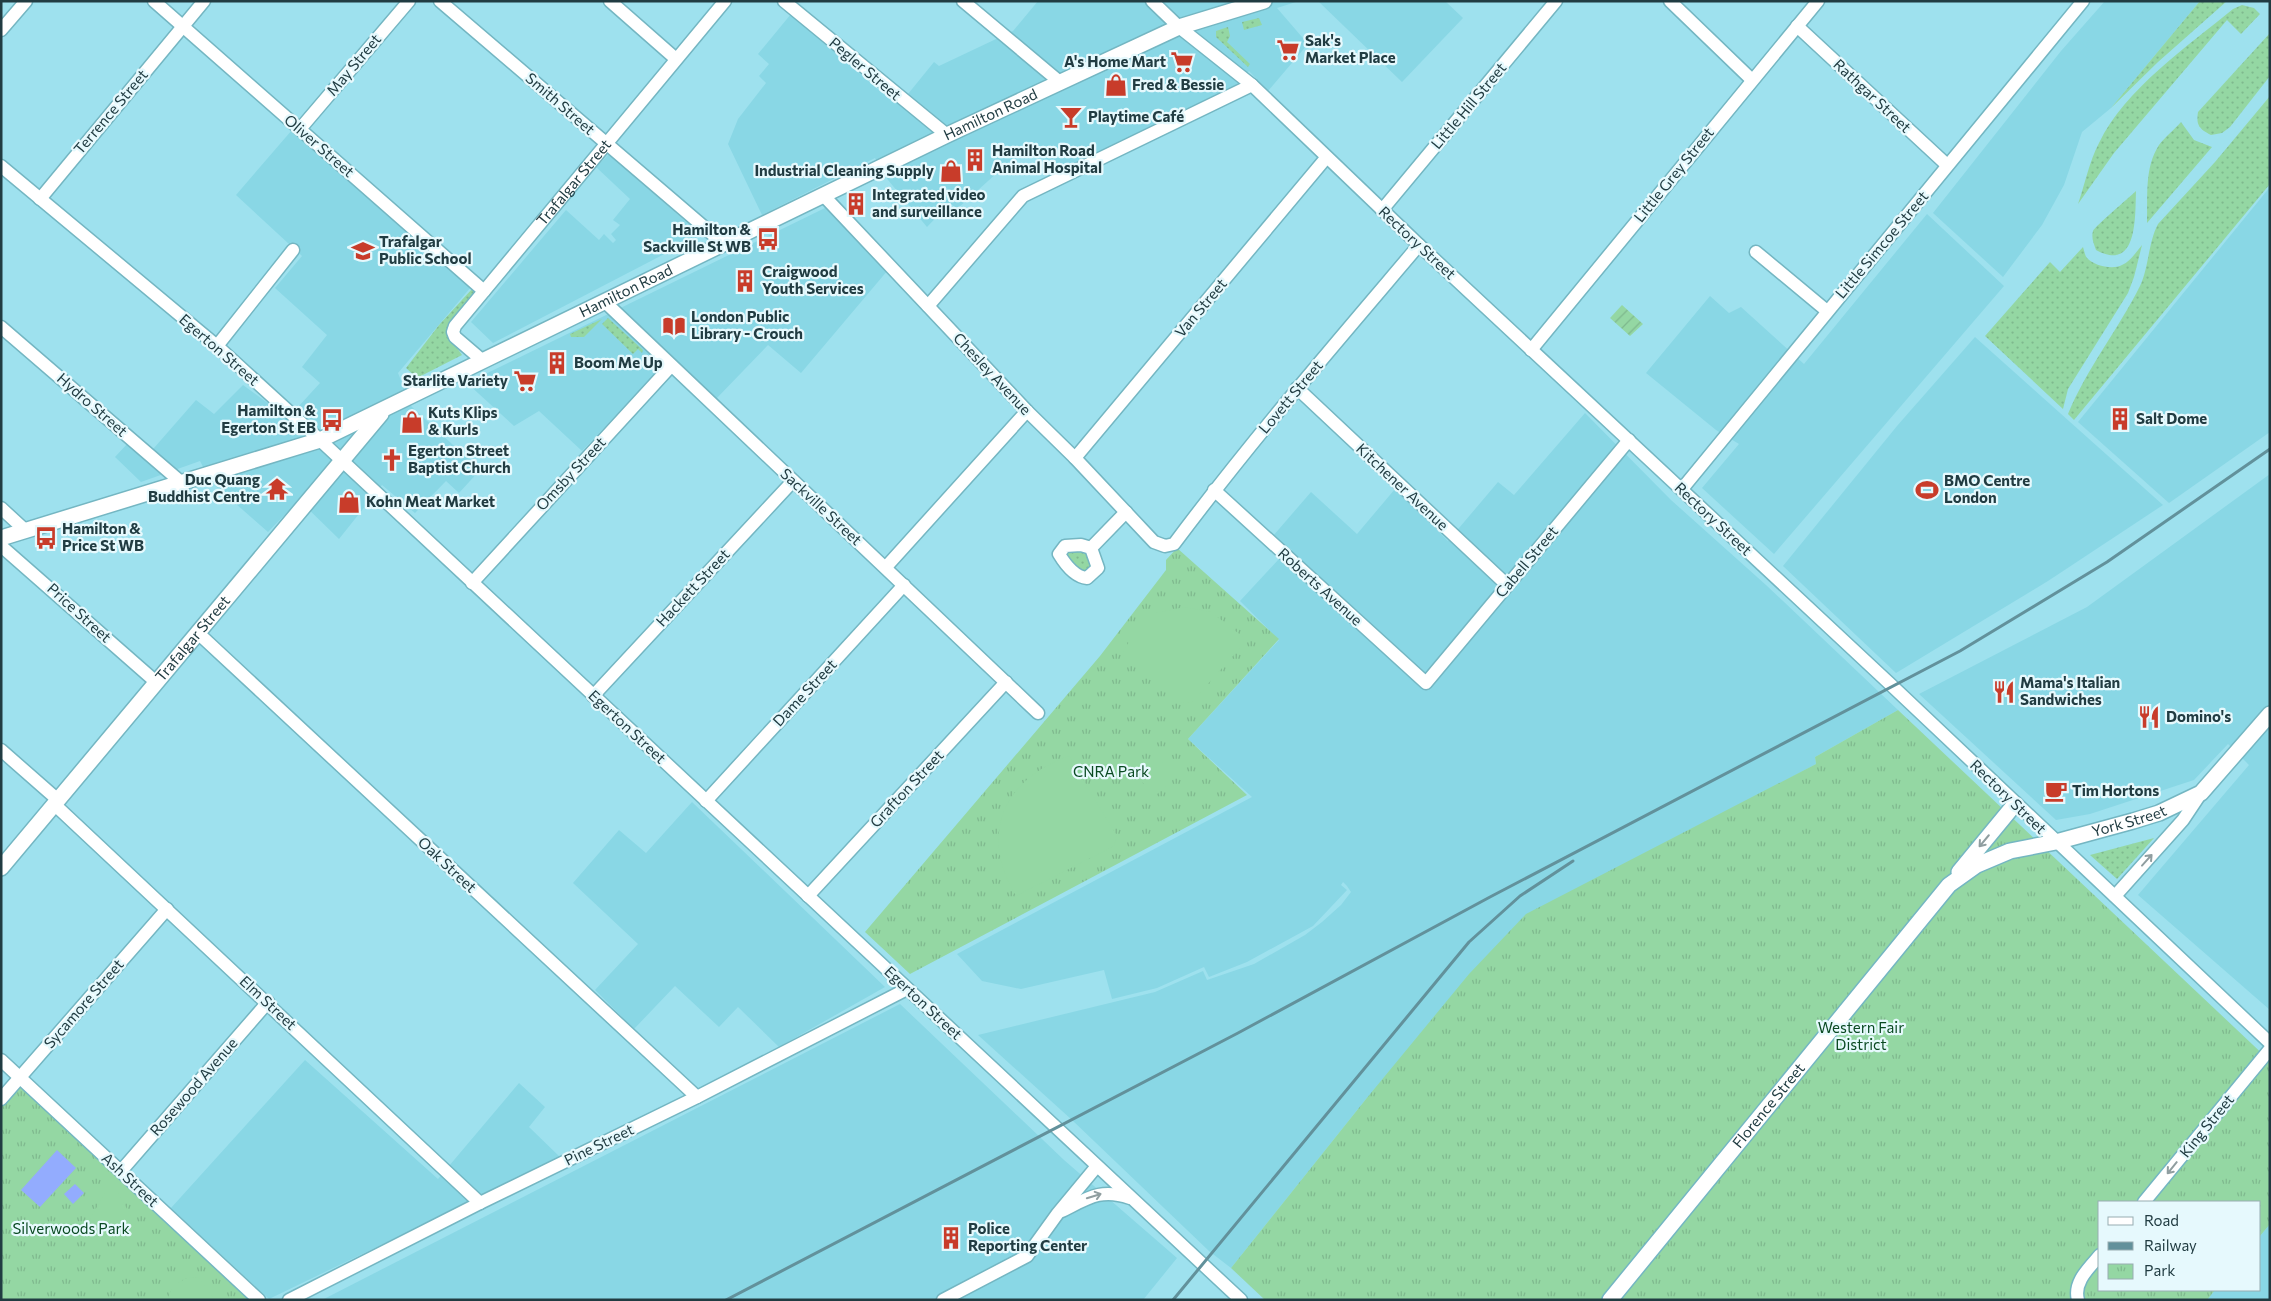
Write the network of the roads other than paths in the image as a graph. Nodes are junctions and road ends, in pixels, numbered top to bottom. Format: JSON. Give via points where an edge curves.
{"nodes":[{"id":1,"x":26,"y":1,"type":"edge"},
{"id":2,"x":154,"y":1,"type":"edge"},
{"id":3,"x":204,"y":1,"type":"edge"},
{"id":4,"x":408,"y":1,"type":"edge"},
{"id":5,"x":440,"y":1,"type":"edge"},
{"id":6,"x":610,"y":1,"type":"edge"},
{"id":7,"x":725,"y":1,"type":"edge"},
{"id":8,"x":784,"y":1,"type":"edge"},
{"id":9,"x":963,"y":1,"type":"edge"},
{"id":10,"x":1152,"y":1,"type":"edge"},
{"id":11,"x":1264,"y":1,"type":"edge"},
{"id":12,"x":1556,"y":1,"type":"edge"},
{"id":13,"x":1670,"y":1,"type":"edge"},
{"id":14,"x":1818,"y":1,"type":"edge"},
{"id":15,"x":2083,"y":1,"type":"edge"},
{"id":16,"x":182,"y":26,"type":"junction"},
{"id":17,"x":1797,"y":26,"type":"junction"},
{"id":18,"x":1179,"y":27,"type":"junction"},
{"id":19,"x":1,"y":30,"type":"edge"},
{"id":20,"x":676,"y":59,"type":"junction"},
{"id":21,"x":1752,"y":80,"type":"junction"},
{"id":22,"x":1060,"y":82,"type":"junction"},
{"id":23,"x":1252,"y":85,"type":"junction"},
{"id":24,"x":300,"y":129,"type":"junction"},
{"id":25,"x":947,"y":136,"type":"junction"},
{"id":26,"x":607,"y":144,"type":"junction"},
{"id":27,"x":1326,"y":158,"type":"junction"},
{"id":28,"x":1947,"y":165,"type":"junction"},
{"id":29,"x":1,"y":166,"type":"edge"},
{"id":30,"x":824,"y":196,"type":"junction"},
{"id":31,"x":40,"y":199,"type":"junction"},
{"id":32,"x":1382,"y":210,"type":"junction"},
{"id":33,"x":725,"y":245,"type":"junction"},
{"id":34,"x":1419,"y":246,"type":"junction"},
{"id":35,"x":293,"y":250,"type":"dead end"},
{"id":36,"x":1756,"y":252,"type":"dead end"},
{"id":37,"x":484,"y":291,"type":"junction"},
{"id":38,"x":605,"y":302,"type":"junction"},
{"id":39,"x":928,"y":306,"type":"junction"},
{"id":40,"x":1827,"y":311,"type":"junction"},
{"id":41,"x":1,"y":327,"type":"edge"},
{"id":42,"x":217,"y":346,"type":"junction"},
{"id":43,"x":1531,"y":350,"type":"junction"},
{"id":44,"x":483,"y":361,"type":"junction"},
{"id":45,"x":671,"y":366,"type":"junction"},
{"id":46,"x":1297,"y":388,"type":"junction"},
{"id":47,"x":385,"y":409,"type":"junction"},
{"id":48,"x":1027,"y":411,"type":"junction"},
{"id":49,"x":320,"y":440,"type":"junction"},
{"id":50,"x":1629,"y":440,"type":"junction"},
{"id":51,"x":1075,"y":458,"type":"junction"},
{"id":52,"x":341,"y":460,"type":"junction"},
{"id":53,"x":793,"y":481,"type":"junction"},
{"id":54,"x":182,"y":482,"type":"junction"},
{"id":55,"x":1682,"y":489,"type":"junction"},
{"id":56,"x":1214,"y":490,"type":"junction"},
{"id":57,"x":1,"y":508,"type":"edge"},
{"id":58,"x":1126,"y":512,"type":"junction"},
{"id":59,"x":26,"y":531,"type":"junction"},
{"id":60,"x":1,"y":538,"type":"edge"},
{"id":61,"x":1,"y":546,"type":"edge"},
{"id":62,"x":1164,"y":546,"type":"joint"},
{"id":63,"x":1091,"y":548,"type":"dead end"},
{"id":64,"x":886,"y":567,"type":"junction"},
{"id":65,"x":472,"y":583,"type":"junction"},
{"id":66,"x":904,"y":585,"type":"junction"},
{"id":67,"x":1507,"y":585,"type":"junction"},
{"id":68,"x":198,"y":633,"type":"junction"},
{"id":69,"x":156,"y":682,"type":"junction"},
{"id":70,"x":1006,"y":682,"type":"junction"},
{"id":71,"x":1426,"y":683,"type":"joint"},
{"id":72,"x":593,"y":696,"type":"junction"},
{"id":73,"x":1038,"y":713,"type":"dead end"},
{"id":74,"x":2268,"y":719,"type":"edge"},
{"id":75,"x":1,"y":750,"type":"edge"},
{"id":76,"x":2201,"y":793,"type":"junction"},
{"id":77,"x":706,"y":801,"type":"junction"},
{"id":78,"x":56,"y":802,"type":"junction"},
{"id":79,"x":2015,"y":804,"type":"junction"},
{"id":80,"x":2056,"y":842,"type":"junction"},
{"id":81,"x":1,"y":868,"type":"edge"},
{"id":82,"x":1949,"y":885,"type":"junction"},
{"id":83,"x":808,"y":896,"type":"junction"},
{"id":84,"x":2115,"y":896,"type":"junction"},
{"id":85,"x":167,"y":910,"type":"junction"},
{"id":86,"x":908,"y":988,"type":"junction"},
{"id":87,"x":268,"y":1002,"type":"junction"},
{"id":88,"x":2270,"y":1043,"type":"edge"},
{"id":89,"x":2270,"y":1049,"type":"edge"},
{"id":90,"x":1,"y":1060,"type":"edge"},
{"id":91,"x":20,"y":1077,"type":"junction"},
{"id":92,"x":697,"y":1097,"type":"junction"},
{"id":93,"x":1,"y":1099,"type":"edge"},
{"id":94,"x":1097,"y":1166,"type":"junction"},
{"id":95,"x":121,"y":1171,"type":"junction"},
{"id":96,"x":1132,"y":1199,"type":"junction"},
{"id":97,"x":2145,"y":1201,"type":"edge"},
{"id":98,"x":480,"y":1203,"type":"junction"},
{"id":99,"x":1058,"y":1213,"type":"junction"},
{"id":100,"x":2098,"y":1257,"type":"edge"},
{"id":101,"x":2078,"y":1296,"type":"edge"},
{"id":102,"x":259,"y":1300,"type":"edge"},
{"id":103,"x":289,"y":1300,"type":"edge"},
{"id":104,"x":943,"y":1300,"type":"edge"},
{"id":105,"x":1241,"y":1300,"type":"edge"},
{"id":106,"x":1610,"y":1300,"type":"edge"}],
"edges":[{"from":1,"to":19,"type":"street"},
{"from":2,"to":16,"type":"street","name":"Oliver Street"},
{"from":3,"to":16,"type":"street","name":"Terrence Street"},
{"from":4,"to":24,"type":"street","name":"May Street"},
{"from":5,"to":26,"type":"street","name":"Smith Street"},
{"from":6,"to":20,"type":"street"},
{"from":7,"to":20,"type":"street","name":"Trafalgar Street"},
{"from":8,"to":25,"type":"street","name":"Pegler Street"},
{"from":9,"to":22,"type":"street"},
{"from":10,"to":18,"type":"street","name":"Rectory Street"},
{"from":11,"to":18,"type":"main road","name":"Hamilton Road"},
{"from":12,"to":32,"type":"street","name":"Little Hill Street"},
{"from":13,"to":21,"type":"street"},
{"from":14,"to":17,"type":"street","name":"Little Grey Street"},
{"from":15,"to":28,"type":"street","name":"Little Simcoe Street"},
{"from":16,"to":24,"type":"street","name":"Oliver Street"},
{"from":16,"to":31,"type":"street","name":"Terrence Street"},
{"from":17,"to":21,"type":"street","name":"Little Grey Street"},
{"from":17,"to":28,"type":"street","name":"Rathgar Street"},
{"from":18,"to":22,"type":"main road","name":"Hamilton Road"},
{"from":18,"to":23,"type":"street","name":"Rectory Street"},
{"from":20,"to":26,"type":"street","name":"Trafalgar Street"},
{"from":21,"to":43,"type":"street","name":"Little Grey Street"},
{"from":22,"to":25,"type":"main road","name":"Hamilton Road"},
{"from":23,"to":27,"type":"street","name":"Rectory Street"},
{"from":23,"to":39,"type":"street","via":[[1023,196]]},
{"from":24,"to":37,"type":"street","name":"Oliver Street"},
{"from":25,"to":30,"type":"main road","name":"Hamilton Road"},
{"from":26,"to":33,"type":"street","name":"Smith Street"},
{"from":26,"to":37,"type":"street","name":"Trafalgar Street"},
{"from":27,"to":32,"type":"street","name":"Rectory Street"},
{"from":27,"to":51,"type":"street","name":"Van Street"},
{"from":28,"to":40,"type":"street","name":"Little Simcoe Street"},
{"from":29,"to":31,"type":"street","name":"Egerton Street"},
{"from":30,"to":33,"type":"main road","name":"Hamilton Road"},
{"from":30,"to":39,"type":"street","name":"Chesley Avenue"},
{"from":31,"to":42,"type":"street","name":"Egerton Street"},
{"from":32,"to":34,"type":"street","name":"Rectory Street"},
{"from":33,"to":38,"type":"main road","name":"Hamilton Road"},
{"from":34,"to":43,"type":"street","name":"Rectory Street"},
{"from":34,"to":46,"type":"street","name":"Lovett Street"},
{"from":35,"to":42,"type":"street"},
{"from":36,"to":40,"type":"street"},
{"from":37,"to":44,"type":"street","name":"Trafalgar Street","via":[[453,332]]},
{"from":38,"to":44,"type":"main road","name":"Hamilton Road"},
{"from":38,"to":45,"type":"street","name":"Sackville Street"},
{"from":39,"to":48,"type":"street","name":"Chesley Avenue"},
{"from":40,"to":55,"type":"street","name":"Little Simcoe Street"},
{"from":41,"to":54,"type":"street","name":"Hydro Street"},
{"from":42,"to":49,"type":"street","name":"Egerton Street"},
{"from":43,"to":50,"type":"street","name":"Rectory Street"},
{"from":44,"to":47,"type":"main road","name":"Hamilton Road"},
{"from":45,"to":53,"type":"street","name":"Sackville Street"},
{"from":45,"to":65,"type":"street","name":"Omsby Street"},
{"from":46,"to":56,"type":"street","name":"Lovett Street"},
{"from":46,"to":67,"type":"street","name":"Kitchener Avenue"},
{"from":47,"to":49,"type":"main road","name":"Hamilton Road"},
{"from":47,"to":52,"type":"main road","name":"Trafalgar Street"},
{"from":48,"to":51,"type":"street","name":"Chesley Avenue"},
{"from":48,"to":64,"type":"street"},
{"from":49,"to":52,"type":"street","name":"Egerton Street"},
{"from":49,"to":54,"type":"main road","name":"Hamilton Road"},
{"from":50,"to":55,"type":"street","name":"Rectory Street"},
{"from":50,"to":67,"type":"street","name":"Cabell Street"},
{"from":51,"to":58,"type":"street","name":"Chesley Avenue"},
{"from":52,"to":65,"type":"street","name":"Egerton Street"},
{"from":52,"to":68,"type":"main road","name":"Trafalgar Street"},
{"from":53,"to":64,"type":"street","name":"Sackville Street"},
{"from":53,"to":72,"type":"street","name":"Hackett Street"},
{"from":54,"to":59,"type":"main road","name":"Hamilton Road"},
{"from":55,"to":79,"type":"street","name":"Rectory Street"},
{"from":56,"to":62,"type":"street","name":"Lovett Street","via":[[1174,544]]},
{"from":56,"to":71,"type":"street","name":"Roberts Avenue"},
{"from":57,"to":59,"type":"street"},
{"from":58,"to":62,"type":"street","name":"Chesley Avenue","via":[[1154,542]]},
{"from":58,"to":63,"type":"street"},
{"from":59,"to":60,"type":"main road","name":"Hamilton Road"},
{"from":61,"to":69,"type":"street","name":"Price Street"},
{"from":64,"to":66,"type":"street","name":"Sackville Street"},
{"from":65,"to":72,"type":"street","name":"Egerton Street"},
{"from":66,"to":70,"type":"street","name":"Sackville Street"},
{"from":66,"to":77,"type":"street","name":"Dame Street"},
{"from":67,"to":71,"type":"street","name":"Cabell Street"},
{"from":68,"to":69,"type":"main road","name":"Trafalgar Street"},
{"from":68,"to":92,"type":"street","name":"Oak Street"},
{"from":69,"to":78,"type":"main road","name":"Trafalgar Street"},
{"from":70,"to":73,"type":"street","name":"Sackville Street"},
{"from":70,"to":83,"type":"street","name":"Grafton Street"},
{"from":72,"to":77,"type":"street","name":"Egerton Street"},
{"from":74,"to":76,"type":"main road","name":"York Street"},
{"from":75,"to":78,"type":"street","name":"Elm Street"},
{"from":76,"to":80,"type":"main road","name":"York Street","via":[[2160,813]]},
{"from":84,"to":76,"type":"street","name":"York Street","one_way":true,"via":[[2183,820]]},
{"from":77,"to":83,"type":"street","name":"Egerton Street"},
{"from":78,"to":81,"type":"main road","name":"Trafalgar Street"},
{"from":78,"to":85,"type":"street","name":"Elm Street"},
{"from":79,"to":80,"type":"street","name":"Rectory Street"},
{"from":79,"to":82,"type":"main road","one_way":true},
{"from":80,"to":82,"type":"main road","name":"Florence Street","via":[[2010,851],[1977,865]]},
{"from":80,"to":84,"type":"street","name":"Rectory Street"},
{"from":82,"to":106,"type":"main road","name":"Florence Street"},
{"from":83,"to":86,"type":"street","name":"Egerton Street"},
{"from":84,"to":88,"type":"street","name":"Rectory Street"},
{"from":85,"to":87,"type":"street","name":"Elm Street"},
{"from":85,"to":91,"type":"street","name":"Sycamore Street"},
{"from":86,"to":92,"type":"street","name":"Pine Street"},
{"from":86,"to":94,"type":"street","name":"Egerton Street"},
{"from":87,"to":95,"type":"street","name":"Rosewood Avenue"},
{"from":87,"to":98,"type":"street","name":"Elm Street"},
{"from":89,"to":97,"type":"street","name":"King Street","one_way":true},
{"from":90,"to":91,"type":"street","name":"Ash Street"},
{"from":91,"to":93,"type":"street","name":"Sycamore Street"},
{"from":91,"to":95,"type":"street","name":"Ash Street"},
{"from":92,"to":98,"type":"street","name":"Pine Street"},
{"from":94,"to":96,"type":"street","name":"Egerton Street"},
{"from":94,"to":99,"type":"street"},
{"from":95,"to":102,"type":"street","name":"Ash Street"},
{"from":99,"to":96,"type":"street","one_way":true,"via":[[1096,1195],[1109,1193]]},
{"from":96,"to":105,"type":"street","name":"Egerton Street"},
{"from":98,"to":103,"type":"street","name":"Pine Street"},
{"from":99,"to":104,"type":"street","via":[[1027,1256]]},
{"from":100,"to":101,"type":"street","via":[[2079,1281]]}]}
